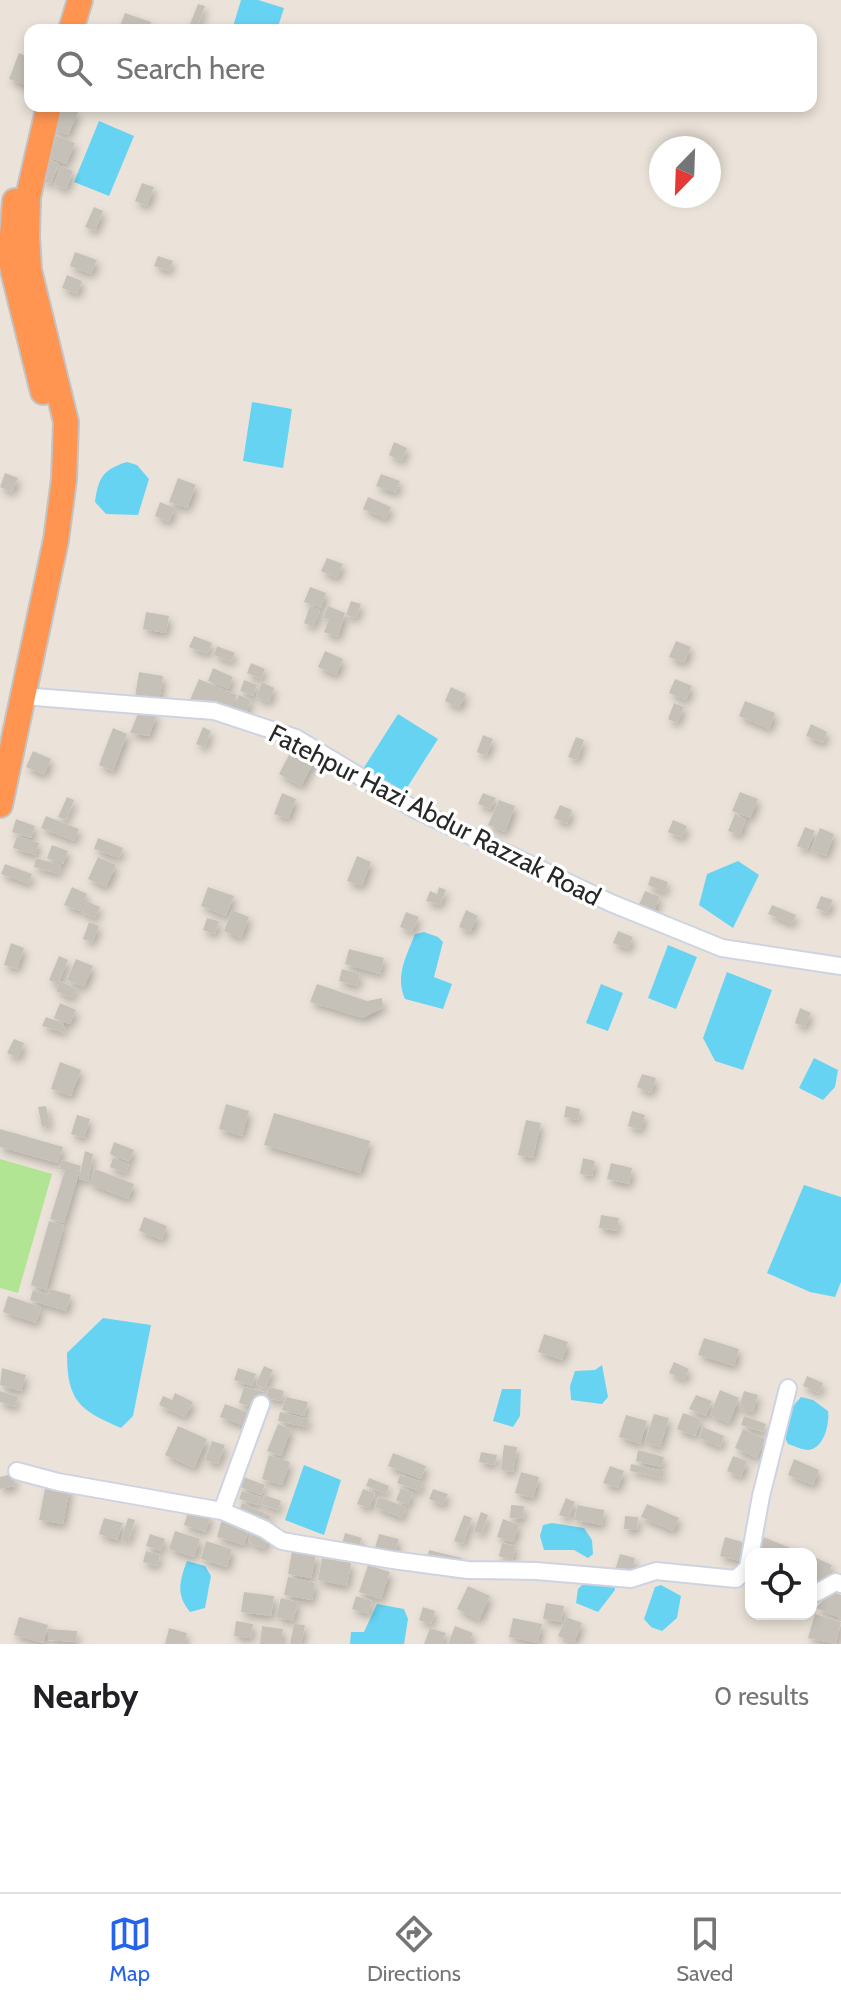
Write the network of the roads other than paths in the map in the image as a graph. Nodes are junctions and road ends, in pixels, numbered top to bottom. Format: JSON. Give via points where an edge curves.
{"nodes":[{"id":1,"x":64,"y":0,"type":"edge"},
{"id":2,"x":80,"y":0,"type":"edge"},
{"id":3,"x":58,"y":24,"type":"edge"},
{"id":4,"x":73,"y":24,"type":"edge"},
{"id":5,"x":36,"y":112,"type":"edge"},
{"id":6,"x":48,"y":112,"type":"edge"},
{"id":7,"x":5,"y":258,"type":"edge"},
{"id":8,"x":22,"y":696,"type":"junction"},
{"id":9,"x":0,"y":749,"type":"edge"},
{"id":10,"x":0,"y":805,"type":"edge"},
{"id":11,"x":841,"y":966,"type":"edge"},
{"id":12,"x":788,"y":1388,"type":"dead end"},
{"id":13,"x":261,"y":1404,"type":"dead end"},
{"id":14,"x":17,"y":1471,"type":"dead end"},
{"id":15,"x":222,"y":1511,"type":"junction"},
{"id":16,"x":752,"y":1548,"type":"edge"},
{"id":17,"x":745,"y":1572,"type":"edge"},
{"id":18,"x":841,"y":1584,"type":"edge"},
{"id":19,"x":817,"y":1592,"type":"edge"}],
"edges":[{"from":1,"to":3,"type":"highway"},
{"from":2,"to":4,"type":"highway"},
{"from":5,"to":7,"type":"highway"},
{"from":6,"to":8,"type":"highway","via":[[28,197],[27,237],[29,270],[66,422],[64,479]]},
{"from":7,"to":9,"type":"highway","via":[[50,419],[50,456]]},
{"from":8,"to":10,"type":"highway"},
{"from":8,"to":11,"type":"street","name":"Fatehpur Hazi Abdur Razzak Road","via":[[214,711],[296,738],[414,809],[611,903],[722,948]]},
{"from":12,"to":16,"type":"street"},
{"from":13,"to":15,"type":"street"},
{"from":14,"to":15,"type":"street"},
{"from":15,"to":17,"type":"street","via":[[282,1541],[468,1570],[631,1579],[656,1571],[736,1579]]},
{"from":18,"to":19,"type":"street"}]}
